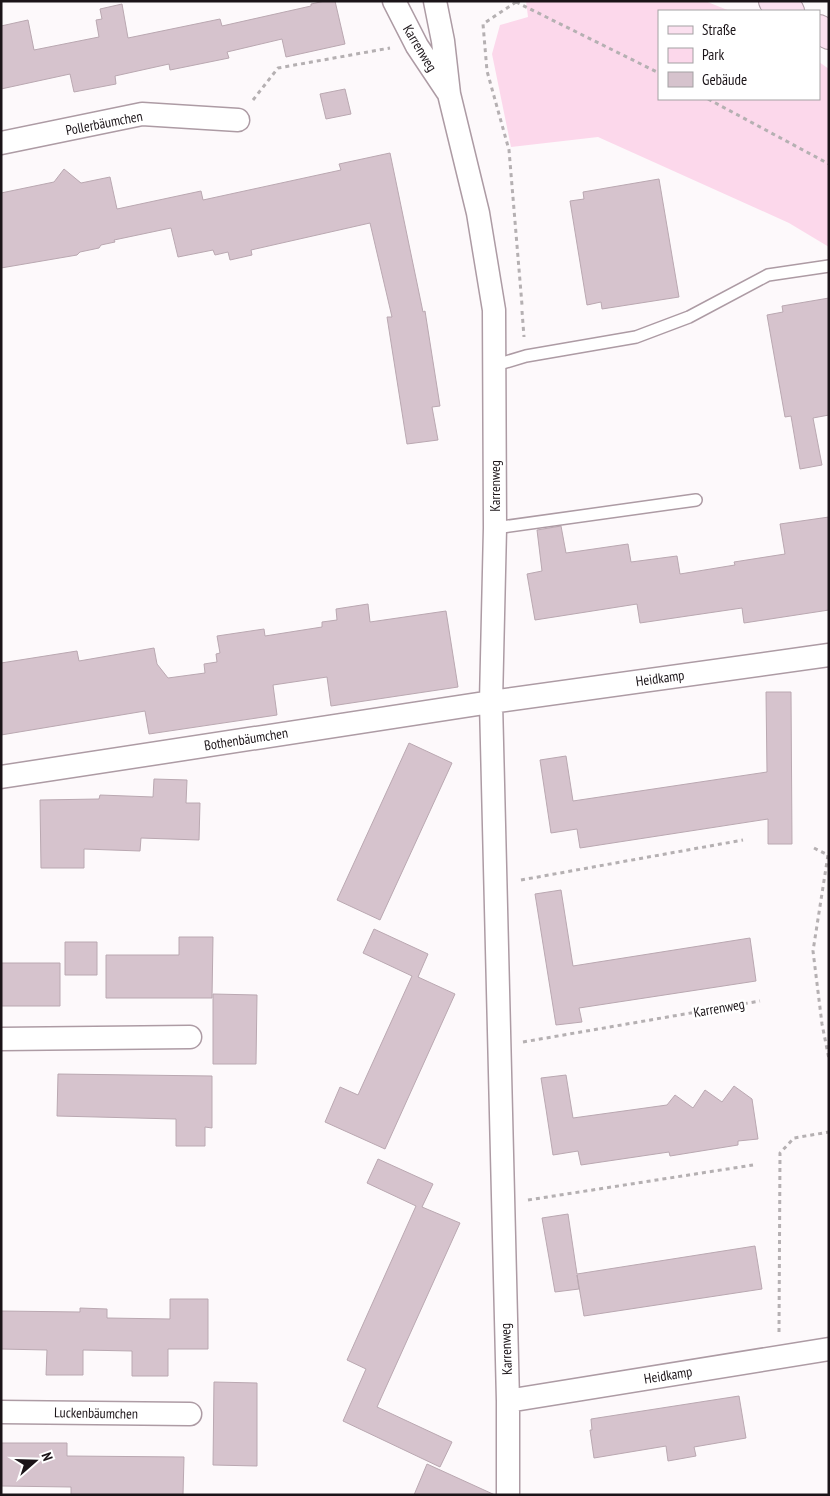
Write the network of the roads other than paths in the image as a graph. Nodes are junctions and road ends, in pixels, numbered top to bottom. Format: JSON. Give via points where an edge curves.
{"nodes":[{"id":1,"x":394,"y":1,"type":"edge"},
{"id":2,"x":435,"y":1,"type":"edge"},
{"id":3,"x":773,"y":1,"type":"edge"},
{"id":4,"x":788,"y":10,"type":"edge"},
{"id":5,"x":448,"y":94,"type":"junction"},
{"id":6,"x":238,"y":120,"type":"road end"},
{"id":7,"x":1,"y":143,"type":"edge"},
{"id":8,"x":829,"y":266,"type":"edge"},
{"id":9,"x":496,"y":365,"type":"junction"},
{"id":10,"x":696,"y":500,"type":"dead end"},
{"id":11,"x":495,"y":528,"type":"junction"},
{"id":12,"x":829,"y":654,"type":"edge"},
{"id":13,"x":492,"y":702,"type":"junction"},
{"id":14,"x":1,"y":777,"type":"edge"},
{"id":15,"x":190,"y":1037,"type":"dead end"},
{"id":16,"x":1,"y":1039,"type":"edge"},
{"id":17,"x":829,"y":1349,"type":"edge"},
{"id":18,"x":508,"y":1401,"type":"junction"},
{"id":19,"x":1,"y":1412,"type":"edge"},
{"id":20,"x":190,"y":1414,"type":"dead end"},
{"id":21,"x":508,"y":1495,"type":"edge"}],
"edges":[{"from":1,"to":5,"type":"street","name":"Karrenweg","via":[[417,46]]},
{"from":2,"to":5,"type":"street","name":"Karrenweg"},
{"from":3,"to":4,"type":"main road"},
{"from":5,"to":9,"type":"street","name":"Karrenweg","via":[[478,213],[494,310]]},
{"from":6,"to":7,"type":"street","name":"Pollerbäumchen","via":[[142,114]]},
{"from":8,"to":9,"type":"lane","via":[[768,275],[689,317],[636,336],[526,356]]},
{"from":9,"to":11,"type":"street","name":"Karrenweg"},
{"from":10,"to":11,"type":"lane"},
{"from":11,"to":13,"type":"street","name":"Karrenweg"},
{"from":12,"to":13,"type":"street","name":"Heidkamp"},
{"from":13,"to":14,"type":"street","name":"Bothenbäumchen"},
{"from":13,"to":18,"type":"street","name":"Karrenweg"},
{"from":15,"to":16,"type":"street"},
{"from":17,"to":18,"type":"street","name":"Heidkamp"},
{"from":18,"to":21,"type":"street","name":"Karrenweg"},
{"from":19,"to":20,"type":"street","name":"Luckenbäumchen"}]}
